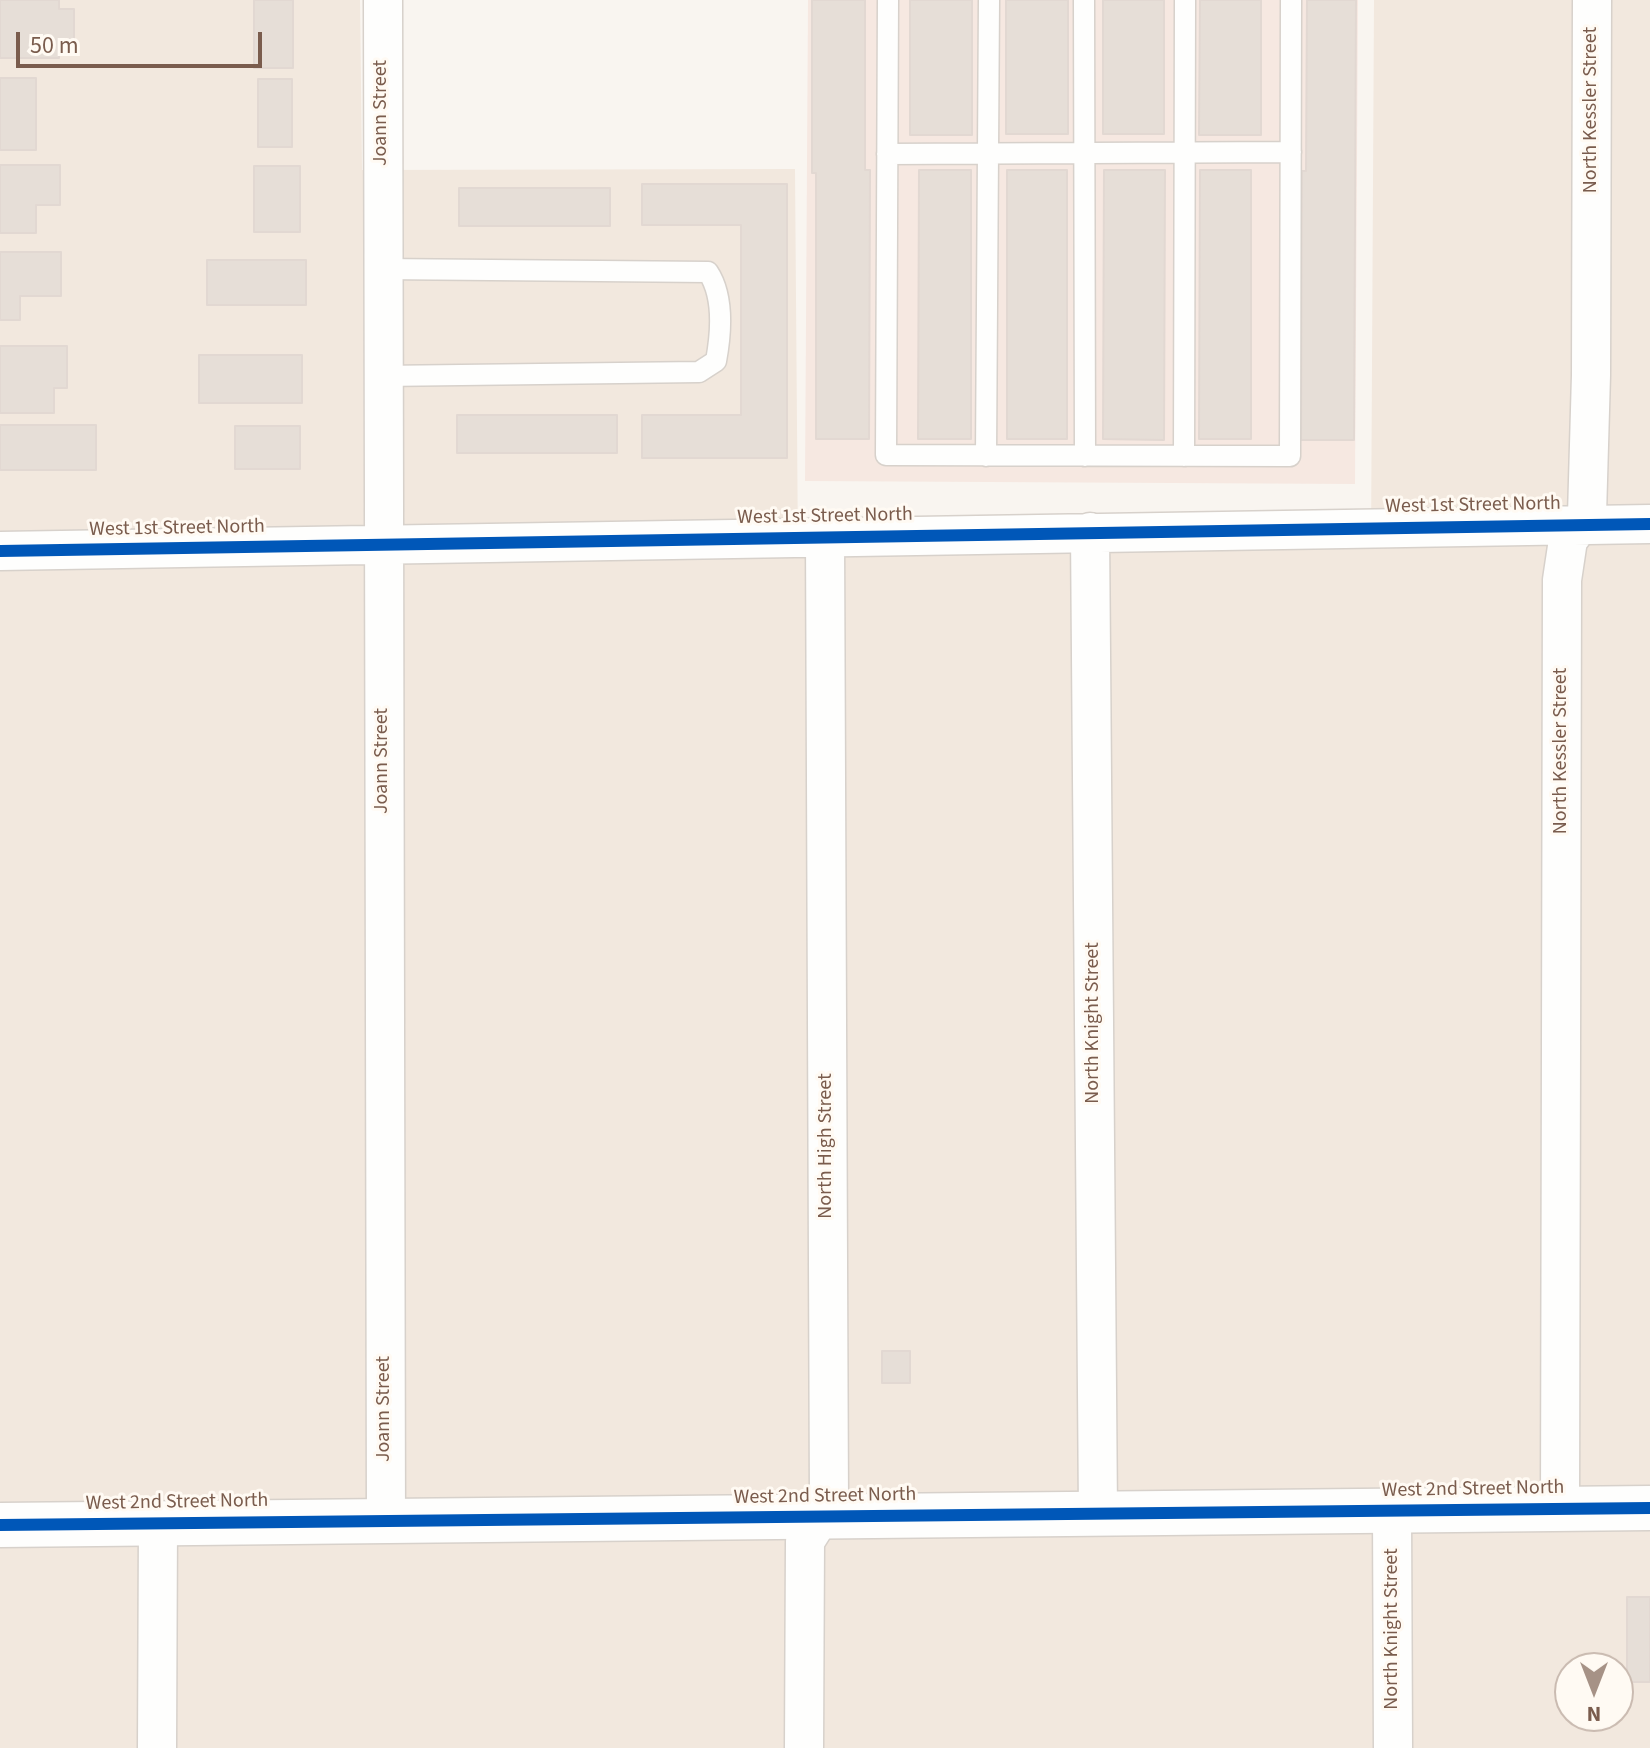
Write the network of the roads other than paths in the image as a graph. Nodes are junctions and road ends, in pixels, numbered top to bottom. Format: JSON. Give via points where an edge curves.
{"nodes":[{"id":1,"x":383,"y":0,"type":"edge"},
{"id":2,"x":888,"y":0,"type":"edge"},
{"id":3,"x":989,"y":0,"type":"edge"},
{"id":4,"x":1084,"y":0,"type":"edge"},
{"id":5,"x":1185,"y":0,"type":"edge"},
{"id":6,"x":1291,"y":0,"type":"edge"},
{"id":7,"x":1592,"y":0,"type":"edge"},
{"id":8,"x":1184,"y":152,"type":"junction"},
{"id":9,"x":1291,"y":152,"type":"junction"},
{"id":10,"x":988,"y":153,"type":"junction"},
{"id":11,"x":1084,"y":153,"type":"junction"},
{"id":12,"x":887,"y":154,"type":"junction"},
{"id":13,"x":382,"y":269,"type":"junction"},
{"id":14,"x":382,"y":376,"type":"junction"},
{"id":15,"x":986,"y":456,"type":"junction"},
{"id":16,"x":1085,"y":456,"type":"junction"},
{"id":17,"x":1184,"y":456,"type":"junction"},
{"id":18,"x":1650,"y":524,"type":"edge"},
{"id":19,"x":1580,"y":525,"type":"junction"},
{"id":20,"x":1090,"y":532,"type":"junction"},
{"id":21,"x":825,"y":537,"type":"junction"},
{"id":22,"x":382,"y":546,"type":"junction"},
{"id":23,"x":0,"y":551,"type":"edge"},
{"id":24,"x":1650,"y":1508,"type":"edge"},
{"id":25,"x":1560,"y":1509,"type":"junction"},
{"id":26,"x":1392,"y":1511,"type":"junction"},
{"id":27,"x":1098,"y":1513,"type":"junction"},
{"id":28,"x":820,"y":1517,"type":"junction"},
{"id":29,"x":386,"y":1521,"type":"junction"},
{"id":30,"x":158,"y":1524,"type":"junction"},
{"id":31,"x":0,"y":1525,"type":"edge"},
{"id":32,"x":157,"y":1748,"type":"edge"},
{"id":33,"x":804,"y":1748,"type":"edge"},
{"id":34,"x":1393,"y":1748,"type":"edge"}],
"edges":[{"from":1,"to":13,"type":"street","name":"Joann Street"},
{"from":2,"to":12,"type":"lane"},
{"from":3,"to":10,"type":"lane"},
{"from":4,"to":11,"type":"lane"},
{"from":5,"to":8,"type":"lane"},
{"from":6,"to":9,"type":"lane"},
{"from":7,"to":19,"type":"street","name":"North Kessler Street","via":[[1590,406],[1587,515]]},
{"from":8,"to":9,"type":"lane"},
{"from":8,"to":11,"type":"lane"},
{"from":8,"to":17,"type":"lane"},
{"from":9,"to":17,"type":"lane","via":[[1290,456]]},
{"from":10,"to":11,"type":"lane"},
{"from":10,"to":12,"type":"lane"},
{"from":10,"to":15,"type":"lane"},
{"from":11,"to":16,"type":"lane"},
{"from":12,"to":15,"type":"lane","via":[[886,455]]},
{"from":13,"to":14,"type":"street","name":"Joann Street"},
{"from":13,"to":14,"type":"lane","via":[[708,272],[718,291],[719,347],[716,361],[699,372]]},
{"from":14,"to":22,"type":"street","name":"Joann Street"},
{"from":15,"to":16,"type":"lane"},
{"from":16,"to":17,"type":"lane"},
{"from":18,"to":19,"type":"street","name":"West 1st Street North"},
{"from":19,"to":20,"type":"street","name":"West 1st Street North"},
{"from":19,"to":25,"type":"street","name":"North Kessler Street","via":[[1568,540],[1562,580]]},
{"from":20,"to":21,"type":"street","name":"West 1st Street North"},
{"from":20,"to":27,"type":"street","name":"North Knight Street"},
{"from":21,"to":22,"type":"street","name":"West 1st Street North"},
{"from":21,"to":28,"type":"street","name":"North High Street","via":[[829,1503]]},
{"from":22,"to":23,"type":"street","name":"West 1st Street North"},
{"from":22,"to":29,"type":"street","name":"Joann Street"},
{"from":24,"to":25,"type":"street","name":"West 2nd Street North"},
{"from":25,"to":26,"type":"street","name":"West 2nd Street North"},
{"from":26,"to":27,"type":"street","name":"West 2nd Street North"},
{"from":26,"to":34,"type":"street","name":"North Knight Street"},
{"from":27,"to":28,"type":"street","name":"West 2nd Street North"},
{"from":28,"to":29,"type":"street","name":"West 2nd Street North"},
{"from":28,"to":33,"type":"street","name":"North High Street","via":[[805,1541]]},
{"from":29,"to":30,"type":"street","name":"West 2nd Street North"},
{"from":30,"to":31,"type":"street","name":"West 2nd Street North"},
{"from":30,"to":32,"type":"street"}]}
